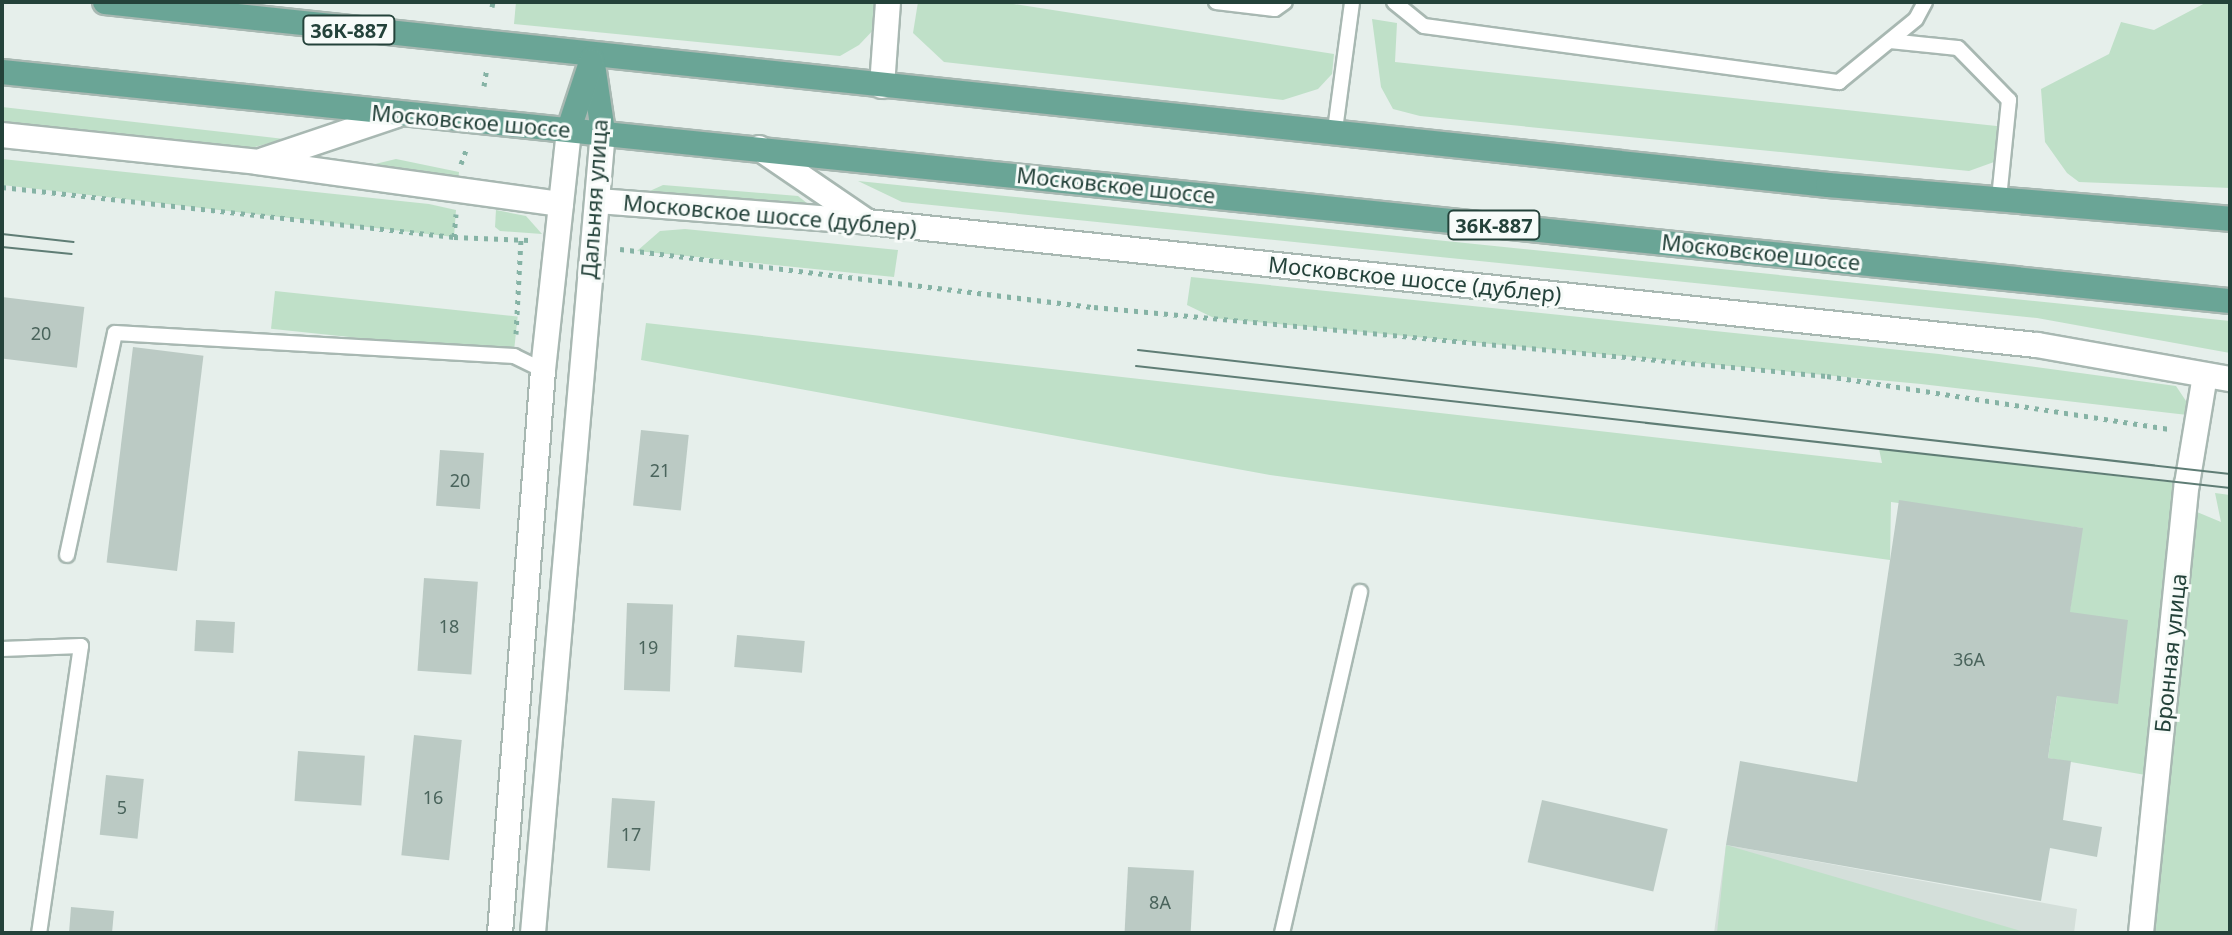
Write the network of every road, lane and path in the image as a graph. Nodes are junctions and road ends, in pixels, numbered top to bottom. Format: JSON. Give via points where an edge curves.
{"nodes":[{"id":1,"x":105,"y":2,"type":"edge"},
{"id":2,"x":888,"y":2,"type":"edge"},
{"id":3,"x":1216,"y":2,"type":"edge"},
{"id":4,"x":1285,"y":2,"type":"edge"},
{"id":5,"x":1352,"y":2,"type":"edge"},
{"id":6,"x":1394,"y":2,"type":"edge"},
{"id":7,"x":1925,"y":2,"type":"edge"},
{"id":8,"x":1890,"y":41,"type":"junction"},
{"id":9,"x":592,"y":58,"type":"junction"},
{"id":10,"x":487,"y":63,"type":"dead end"},
{"id":11,"x":2,"y":72,"type":"edge"},
{"id":12,"x":484,"y":86,"type":"dead end"},
{"id":13,"x":882,"y":86,"type":"junction"},
{"id":14,"x":397,"y":115,"type":"junction"},
{"id":15,"x":569,"y":129,"type":"junction"},
{"id":16,"x":1335,"y":130,"type":"junction"},
{"id":17,"x":603,"y":132,"type":"junction"},
{"id":18,"x":2,"y":135,"type":"edge"},
{"id":19,"x":759,"y":148,"type":"junction"},
{"id":20,"x":257,"y":162,"type":"junction"},
{"id":21,"x":1999,"y":198,"type":"junction"},
{"id":22,"x":598,"y":201,"type":"junction"},
{"id":23,"x":561,"y":204,"type":"junction"},
{"id":24,"x":2230,"y":219,"type":"edge"},
{"id":25,"x":868,"y":222,"type":"junction"},
{"id":26,"x":2230,"y":301,"type":"edge"},
{"id":27,"x":1094,"y":307,"type":"dead end"},
{"id":28,"x":543,"y":370,"type":"junction"},
{"id":29,"x":2205,"y":375,"type":"junction"},
{"id":30,"x":2230,"y":379,"type":"edge"},
{"id":31,"x":2198,"y":433,"type":"junction"},
{"id":32,"x":67,"y":555,"type":"dead end"},
{"id":33,"x":1360,"y":592,"type":"dead end"},
{"id":34,"x":2,"y":649,"type":"edge"},
{"id":35,"x":39,"y":933,"type":"edge"},
{"id":36,"x":500,"y":933,"type":"edge"},
{"id":37,"x":533,"y":933,"type":"edge"},
{"id":38,"x":1282,"y":933,"type":"edge"},
{"id":39,"x":2141,"y":933,"type":"edge"}],
"edges":[{"from":1,"to":9,"type":"main road","number":"36К-887"},
{"from":2,"to":13,"type":"street"},
{"from":3,"to":4,"type":"lane","via":[[1275,9]]},
{"from":5,"to":16,"type":"lane"},
{"from":6,"to":8,"type":"lane","via":[[1424,26],[1839,82]]},
{"from":7,"to":8,"type":"lane","via":[[1916,19]]},
{"from":8,"to":21,"type":"lane","via":[[1958,48],[2009,100]]},
{"from":9,"to":13,"type":"main road","number":"36К-887"},
{"from":9,"to":15,"type":"main road","name":"Дальняя улица"},
{"from":9,"to":17,"type":"main road","name":"Дальняя улица"},
{"from":10,"to":12,"type":"path"},
{"from":11,"to":14,"type":"main road","name":"Московское шоссе","number":"36К-887"},
{"from":13,"to":16,"type":"main road","number":"36К-887"},
{"from":14,"to":15,"type":"main road","name":"Московское шоссе","number":"36К-887"},
{"from":14,"to":20,"type":"street"},
{"from":15,"to":17,"type":"main road","name":"Московское шоссе","number":"36К-887"},
{"from":15,"to":23,"type":"street","name":"Дальняя улица"},
{"from":16,"to":21,"type":"main road","number":"36К-887","via":[[1828,185]]},
{"from":17,"to":19,"type":"main road","name":"Московское шоссе","number":"36К-887"},
{"from":17,"to":22,"type":"street","name":"Дальняя улица"},
{"from":18,"to":20,"type":"street"},
{"from":19,"to":25,"type":"street"},
{"from":19,"to":26,"type":"main road","name":"Московское шоссе","number":"36К-887"},
{"from":20,"to":23,"type":"street"},
{"from":21,"to":24,"type":"main road","number":"36К-887"},
{"from":22,"to":25,"type":"street","name":"Московское шоссе (дублер)"},
{"from":22,"to":37,"type":"street","name":"Дальняя улица"},
{"from":23,"to":28,"type":"street","name":"Дальняя улица"},
{"from":25,"to":29,"type":"street","name":"Московское шоссе (дублер)","via":[[2037,345]]},
{"from":27,"to":31,"type":"path","via":[[1827,376]]},
{"from":28,"to":32,"type":"lane","via":[[514,356],[115,333]]},
{"from":28,"to":36,"type":"street","name":"Дальняя улица"},
{"from":29,"to":30,"type":"street","name":"Московское шоссе (дублер)"},
{"from":29,"to":31,"type":"street","name":"Бронная улица"},
{"from":31,"to":39,"type":"street","name":"Бронная улица","via":[[2187,484]]},
{"from":33,"to":38,"type":"lane"},
{"from":34,"to":35,"type":"lane","via":[[81,646]]}]}
